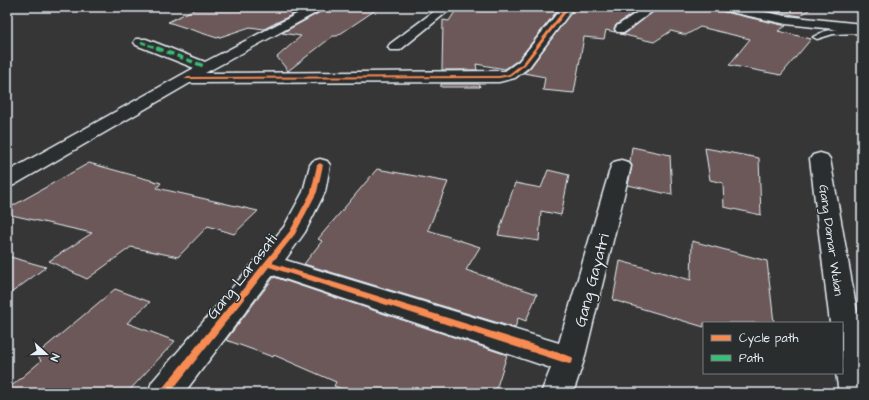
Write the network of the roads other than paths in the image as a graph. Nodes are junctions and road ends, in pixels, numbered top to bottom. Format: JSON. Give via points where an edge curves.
{"nodes":[{"id":1,"x":318,"y":7,"type":"edge"},
{"id":2,"x":447,"y":7,"type":"edge"},
{"id":3,"x":568,"y":7,"type":"edge"},
{"id":4,"x":652,"y":7,"type":"edge"},
{"id":5,"x":720,"y":7,"type":"edge"},
{"id":6,"x":862,"y":28,"type":"edge"},
{"id":7,"x":621,"y":29,"type":"dead end"},
{"id":8,"x":862,"y":31,"type":"edge"},
{"id":9,"x":817,"y":37,"type":"dead end"},
{"id":10,"x":141,"y":42,"type":"dead end"},
{"id":11,"x":394,"y":48,"type":"dead end"},
{"id":12,"x":206,"y":67,"type":"junction"},
{"id":13,"x":186,"y":78,"type":"junction"},
{"id":14,"x":820,"y":159,"type":"dead end"},
{"id":15,"x":320,"y":165,"type":"dead end"},
{"id":16,"x":621,"y":166,"type":"dead end"},
{"id":17,"x":7,"y":181,"type":"edge"},
{"id":18,"x":268,"y":264,"type":"junction"},
{"id":19,"x":569,"y":360,"type":"junction"},
{"id":20,"x":164,"y":393,"type":"edge"},
{"id":21,"x":557,"y":393,"type":"edge"},
{"id":22,"x":855,"y":393,"type":"edge"}],
"edges":[{"from":1,"to":12,"type":"street"},
{"from":2,"to":11,"type":"street"},
{"from":3,"to":13,"type":"street","via":[[524,64],[510,75]]},
{"from":4,"to":7,"type":"street"},
{"from":5,"to":6,"type":"street","via":[[786,20]]},
{"from":8,"to":9,"type":"lane","via":[[841,30],[823,33]]},
{"from":10,"to":12,"type":"street"},
{"from":12,"to":13,"type":"street"},
{"from":13,"to":17,"type":"street"},
{"from":14,"to":22,"type":"street","name":"Gang Damar Wulan"},
{"from":15,"to":18,"type":"street","name":"Gang Larasati","via":[[314,192],[293,232]]},
{"from":16,"to":19,"type":"street","name":"Gang Gayatri"},
{"from":18,"to":19,"type":"street"},
{"from":18,"to":20,"type":"street","name":"Gang Larasati"},
{"from":19,"to":21,"type":"street","name":"Gang Gayatri"}]}
